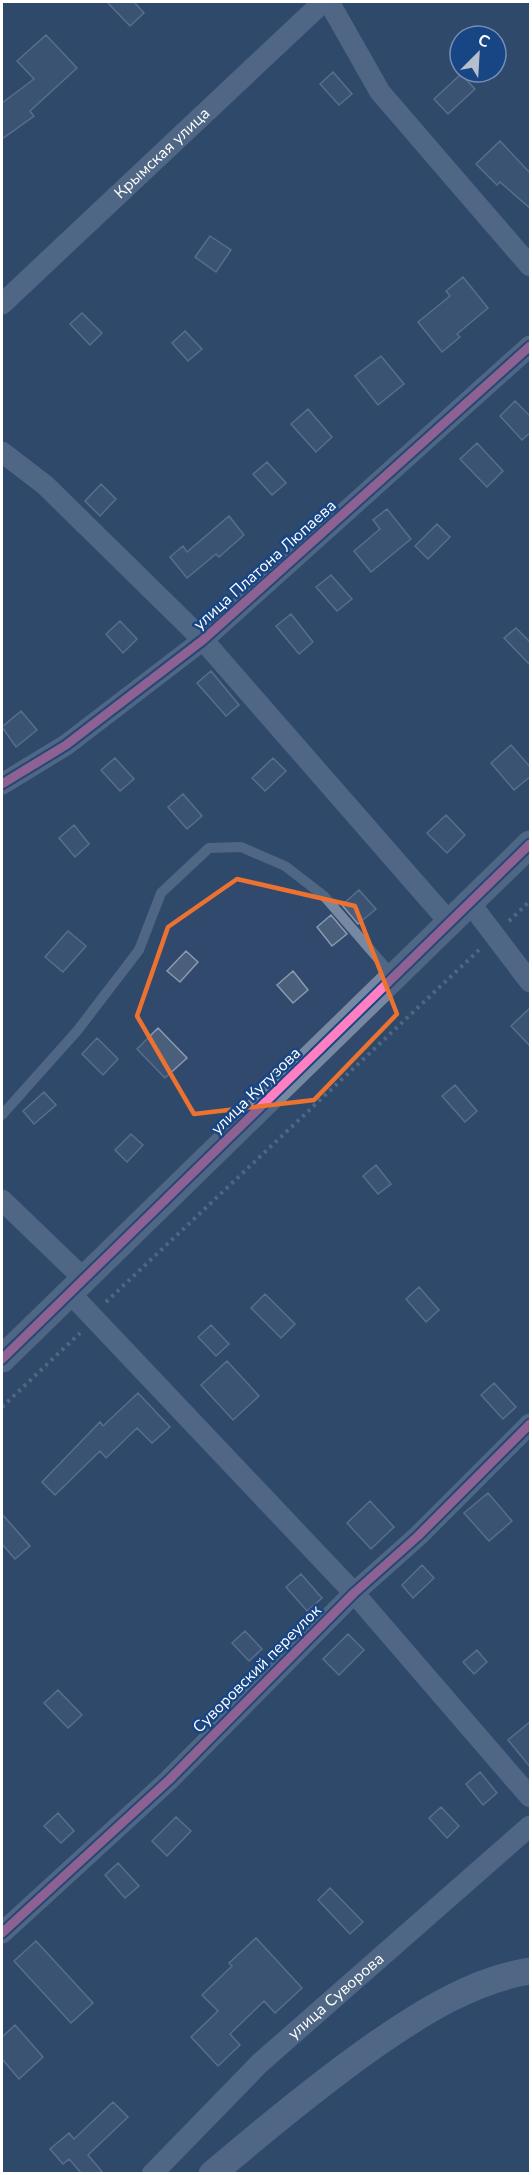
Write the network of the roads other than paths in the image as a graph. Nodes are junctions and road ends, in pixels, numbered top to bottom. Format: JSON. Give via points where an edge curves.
{"nodes":[{"id":1,"x":323,"y":2,"type":"edge"},
{"id":2,"x":329,"y":2,"type":"edge"},
{"id":3,"x":531,"y":266,"type":"edge"},
{"id":4,"x":2,"y":304,"type":"edge"},
{"id":5,"x":531,"y":346,"type":"edge"},
{"id":6,"x":2,"y":452,"type":"edge"},
{"id":7,"x":203,"y":640,"type":"junction"},
{"id":8,"x":2,"y":784,"type":"edge"},
{"id":9,"x":531,"y":844,"type":"edge"},
{"id":10,"x":470,"y":903,"type":"junction"},
{"id":11,"x":450,"y":923,"type":"junction"},
{"id":12,"x":394,"y":977,"type":"junction"},
{"id":13,"x":531,"y":982,"type":"edge"},
{"id":14,"x":2,"y":1115,"type":"edge"},
{"id":15,"x":2,"y":1200,"type":"edge"},
{"id":16,"x":77,"y":1286,"type":"junction"},
{"id":17,"x":2,"y":1359,"type":"edge"},
{"id":18,"x":531,"y":1424,"type":"edge"},
{"id":19,"x":354,"y":1593,"type":"junction"},
{"id":20,"x":531,"y":1797,"type":"edge"},
{"id":21,"x":531,"y":1826,"type":"edge"},
{"id":22,"x":2,"y":1933,"type":"edge"},
{"id":23,"x":531,"y":1971,"type":"edge"},
{"id":24,"x":152,"y":2174,"type":"edge"},
{"id":25,"x":212,"y":2174,"type":"edge"}],
"edges":[{"from":1,"to":4,"type":"street","name":"Крымская улица"},
{"from":2,"to":3,"type":"street","via":[[380,92]]},
{"from":5,"to":7,"type":"street","name":"улица Платона Люпаева"},
{"from":6,"to":7,"type":"street","via":[[45,485]]},
{"from":7,"to":8,"type":"street","name":"улица Платона Люпаева","via":[[66,745]]},
{"from":7,"to":11,"type":"street"},
{"from":9,"to":10,"type":"street","name":"улица Кутузова"},
{"from":10,"to":11,"type":"street","name":"улица Кутузова"},
{"from":10,"to":13,"type":"street"},
{"from":11,"to":12,"type":"street","name":"улица Кутузова"},
{"from":12,"to":14,"type":"lane","via":[[324,896],[285,866],[241,848],[208,848],[161,893],[139,950],[77,1031]]},
{"from":12,"to":16,"type":"street","name":"улица Кутузова"},
{"from":15,"to":16,"type":"street"},
{"from":16,"to":17,"type":"street","name":"улица Кутузова"},
{"from":16,"to":19,"type":"street","via":[[92,1316]]},
{"from":18,"to":19,"type":"street","name":"Суворовский переулок"},
{"from":19,"to":20,"type":"street"},
{"from":19,"to":22,"type":"street","name":"Суворовский переулок","via":[[169,1780]]},
{"from":21,"to":24,"type":"street","name":"улица Суворова","via":[[260,2063]]},
{"from":23,"to":25,"type":"street","via":[[508,1974],[452,1997],[400,2028],[337,2071]]}]}
